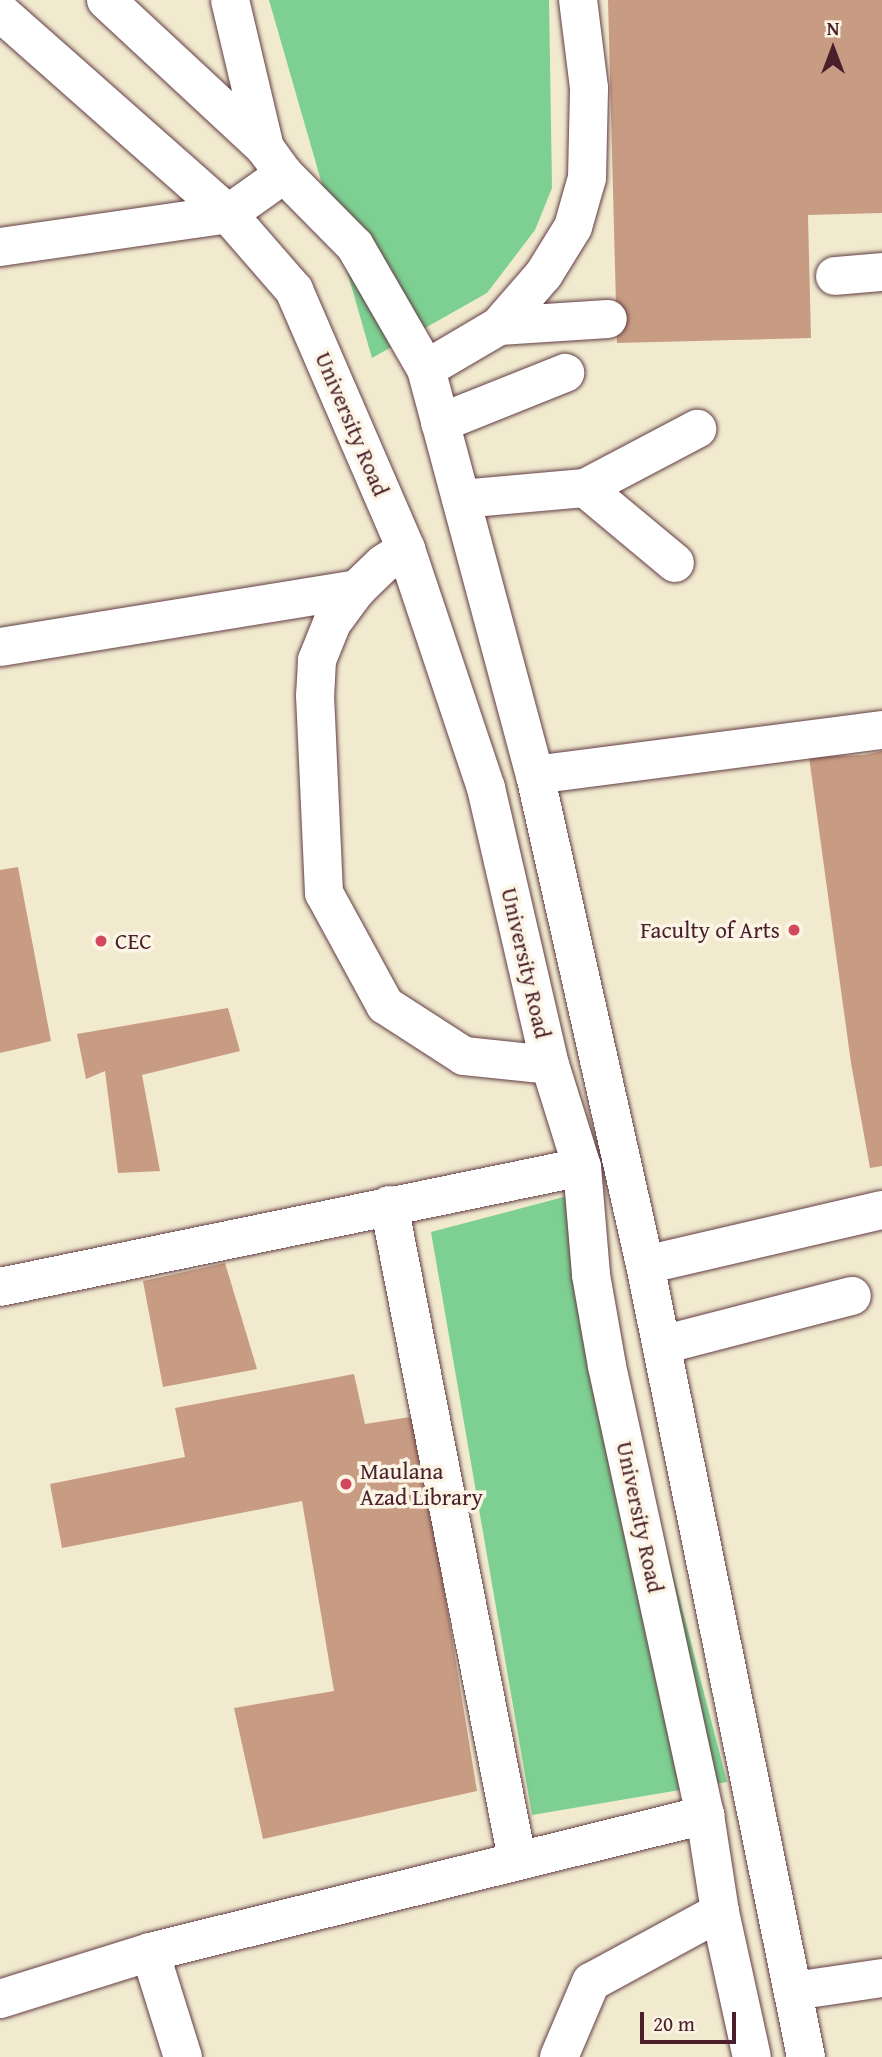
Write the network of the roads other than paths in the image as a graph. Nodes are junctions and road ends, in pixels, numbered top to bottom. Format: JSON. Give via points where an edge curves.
{"nodes":[{"id":1,"x":106,"y":0,"type":"edge"},
{"id":2,"x":230,"y":0,"type":"edge"},
{"id":3,"x":578,"y":0,"type":"edge"},
{"id":4,"x":0,"y":12,"type":"edge"},
{"id":5,"x":275,"y":161,"type":"junction"},
{"id":6,"x":228,"y":214,"type":"junction"},
{"id":7,"x":0,"y":247,"type":"edge"},
{"id":8,"x":882,"y":272,"type":"edge"},
{"id":9,"x":835,"y":275,"type":"dead end"},
{"id":10,"x":608,"y":319,"type":"dead end"},
{"id":11,"x":499,"y":326,"type":"junction"},
{"id":12,"x":426,"y":369,"type":"junction"},
{"id":13,"x":565,"y":373,"type":"dead end"},
{"id":14,"x":440,"y":423,"type":"junction"},
{"id":15,"x":697,"y":429,"type":"dead end"},
{"id":16,"x":584,"y":488,"type":"junction"},
{"id":17,"x":461,"y":499,"type":"junction"},
{"id":18,"x":406,"y":549,"type":"junction"},
{"id":19,"x":675,"y":563,"type":"dead end"},
{"id":20,"x":357,"y":589,"type":"junction"},
{"id":21,"x":0,"y":647,"type":"edge"},
{"id":22,"x":882,"y":730,"type":"edge"},
{"id":23,"x":535,"y":775,"type":"junction"},
{"id":24,"x":550,"y":1065,"type":"junction"},
{"id":25,"x":582,"y":1167,"type":"junction"},
{"id":26,"x":389,"y":1205,"type":"junction"},
{"id":27,"x":882,"y":1210,"type":"edge"},
{"id":28,"x":645,"y":1265,"type":"junction"},
{"id":29,"x":0,"y":1287,"type":"edge"},
{"id":30,"x":852,"y":1296,"type":"dead end"},
{"id":31,"x":662,"y":1345,"type":"junction"},
{"id":32,"x":705,"y":1815,"type":"junction"},
{"id":33,"x":517,"y":1859,"type":"junction"},
{"id":34,"x":720,"y":1912,"type":"junction"},
{"id":35,"x":150,"y":1952,"type":"junction"},
{"id":36,"x":880,"y":1982,"type":"edge"},
{"id":37,"x":794,"y":1992,"type":"junction"},
{"id":38,"x":0,"y":1999,"type":"edge"},
{"id":39,"x":183,"y":2057,"type":"edge"},
{"id":40,"x":559,"y":2057,"type":"edge"},
{"id":41,"x":752,"y":2057,"type":"edge"},
{"id":42,"x":806,"y":2057,"type":"edge"}],
"edges":[{"from":1,"to":5,"type":"main road"},
{"from":2,"to":5,"type":"main road"},
{"from":3,"to":11,"type":"main road","via":[[589,88],[587,178],[573,227],[544,274]]},
{"from":4,"to":6,"type":"main road","name":"University Road"},
{"from":5,"to":6,"type":"main road"},
{"from":5,"to":12,"type":"main road","via":[[355,246]]},
{"from":6,"to":7,"type":"main road"},
{"from":6,"to":18,"type":"main road","name":"University Road","via":[[294,290]]},
{"from":8,"to":9,"type":"main road"},
{"from":10,"to":11,"type":"main road"},
{"from":11,"to":12,"type":"main road"},
{"from":12,"to":14,"type":"main road"},
{"from":13,"to":14,"type":"main road"},
{"from":14,"to":17,"type":"main road"},
{"from":15,"to":16,"type":"main road"},
{"from":16,"to":17,"type":"main road"},
{"from":16,"to":19,"type":"main road"},
{"from":17,"to":23,"type":"main road"},
{"from":18,"to":20,"type":"main road"},
{"from":18,"to":24,"type":"main road","name":"University Road","via":[[486,788]]},
{"from":20,"to":21,"type":"main road"},
{"from":20,"to":24,"type":"main road","via":[[332,623],[317,660],[324,893],[385,1005],[464,1056]]},
{"from":22,"to":23,"type":"main road"},
{"from":23,"to":28,"type":"main road"},
{"from":24,"to":25,"type":"main road","name":"University Road"},
{"from":25,"to":26,"type":"main road"},
{"from":25,"to":32,"type":"main road","name":"University Road","via":[[591,1275],[607,1366]]},
{"from":26,"to":29,"type":"main road"},
{"from":26,"to":33,"type":"main road"},
{"from":27,"to":28,"type":"main road"},
{"from":28,"to":31,"type":"main road"},
{"from":30,"to":31,"type":"main road"},
{"from":31,"to":37,"type":"main road"},
{"from":32,"to":33,"type":"main road"},
{"from":32,"to":34,"type":"main road","name":"University Road"},
{"from":33,"to":35,"type":"main road"},
{"from":34,"to":40,"type":"main road","via":[[591,1982]]},
{"from":34,"to":41,"type":"main road","name":"University Road"},
{"from":35,"to":38,"type":"main road"},
{"from":35,"to":39,"type":"main road"},
{"from":36,"to":37,"type":"main road"},
{"from":37,"to":42,"type":"main road"}]}
